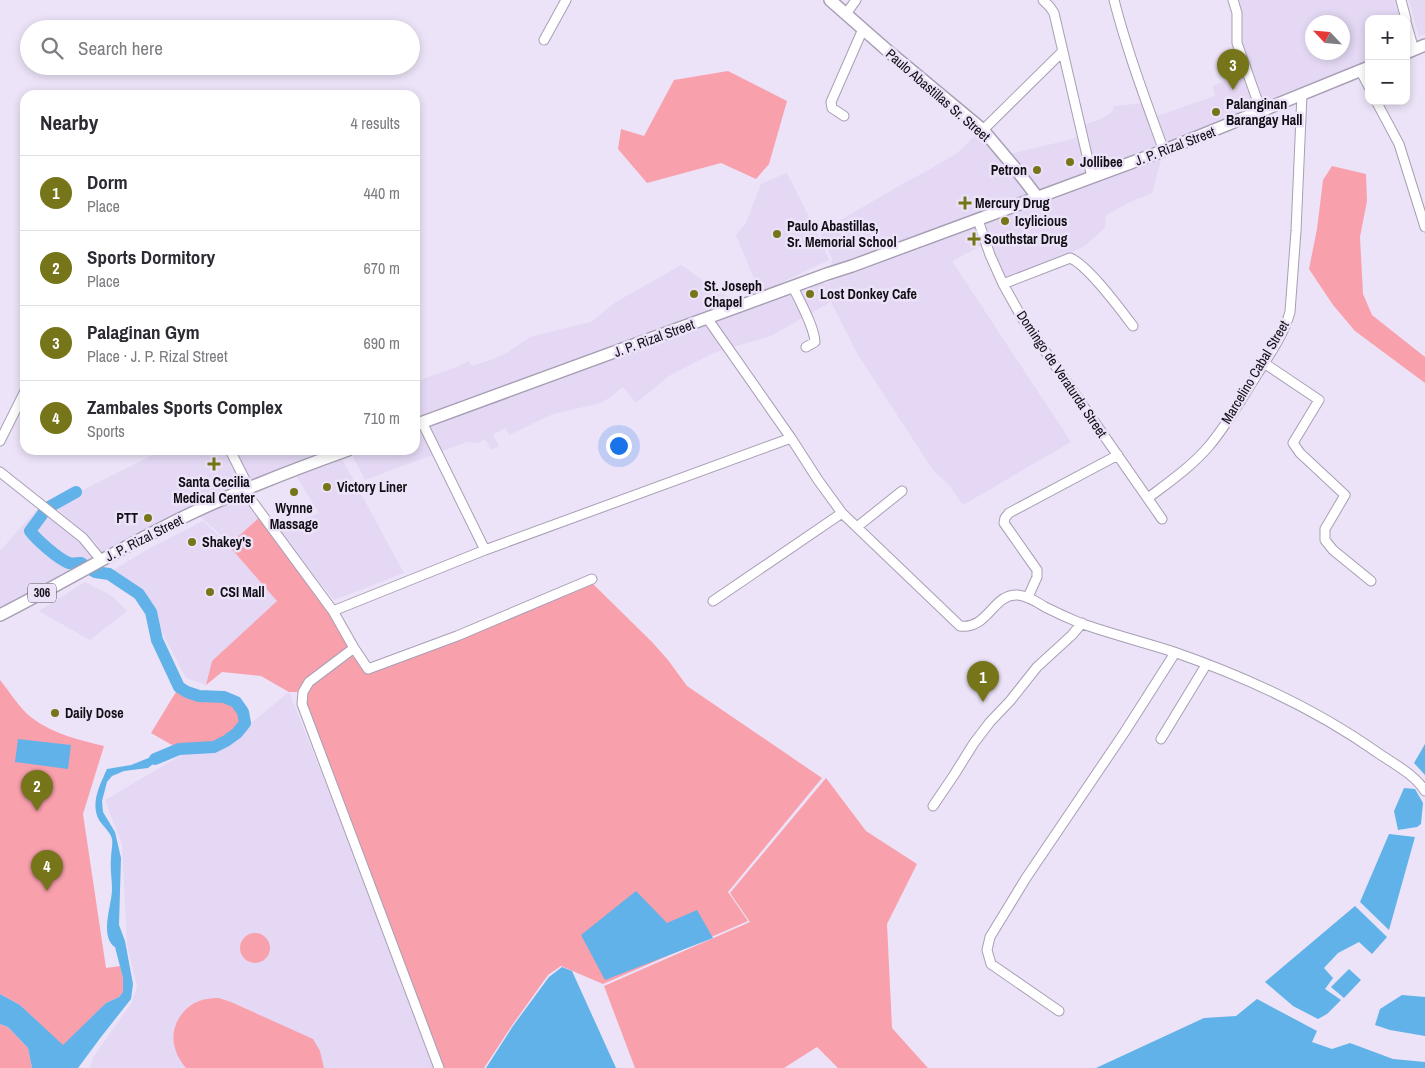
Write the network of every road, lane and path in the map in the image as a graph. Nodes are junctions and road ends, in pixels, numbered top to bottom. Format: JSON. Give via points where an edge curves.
{"nodes":[{"id":1,"x":566,"y":0,"type":"edge"},
{"id":2,"x":830,"y":0,"type":"edge"},
{"id":3,"x":856,"y":0,"type":"edge"},
{"id":4,"x":1043,"y":0,"type":"edge"},
{"id":5,"x":1114,"y":0,"type":"edge"},
{"id":6,"x":1233,"y":0,"type":"edge"},
{"id":7,"x":1401,"y":0,"type":"edge"},
{"id":8,"x":846,"y":14,"type":"junction"},
{"id":9,"x":1405,"y":15,"type":"edge"},
{"id":10,"x":863,"y":29,"type":"junction"},
{"id":11,"x":544,"y":40,"type":"dead end"},
{"id":12,"x":1425,"y":45,"type":"edge"},
{"id":13,"x":1063,"y":51,"type":"junction"},
{"id":14,"x":1410,"y":51,"type":"edge"},
{"id":15,"x":1364,"y":69,"type":"edge"},
{"id":16,"x":1302,"y":94,"type":"junction"},
{"id":17,"x":1378,"y":105,"type":"edge"},
{"id":18,"x":1261,"y":111,"type":"junction"},
{"id":19,"x":844,"y":116,"type":"dead end"},
{"id":20,"x":983,"y":130,"type":"junction"},
{"id":21,"x":1164,"y":150,"type":"junction"},
{"id":22,"x":1092,"y":177,"type":"junction"},
{"id":23,"x":1038,"y":198,"type":"junction"},
{"id":24,"x":978,"y":220,"type":"junction"},
{"id":25,"x":1425,"y":227,"type":"edge"},
{"id":26,"x":1003,"y":284,"type":"junction"},
{"id":27,"x":793,"y":287,"type":"junction"},
{"id":28,"x":707,"y":318,"type":"junction"},
{"id":29,"x":1133,"y":326,"type":"dead end"},
{"id":30,"x":806,"y":347,"type":"dead end"},
{"id":31,"x":1264,"y":363,"type":"junction"},
{"id":32,"x":20,"y":402,"type":"edge"},
{"id":33,"x":420,"y":424,"type":"edge"},
{"id":34,"x":420,"y":426,"type":"edge"},
{"id":35,"x":791,"y":438,"type":"junction"},
{"id":36,"x":0,"y":441,"type":"edge"},
{"id":37,"x":232,"y":455,"type":"edge"},
{"id":38,"x":335,"y":455,"type":"edge"},
{"id":39,"x":1118,"y":455,"type":"junction"},
{"id":40,"x":0,"y":472,"type":"edge"},
{"id":41,"x":247,"y":489,"type":"junction"},
{"id":42,"x":902,"y":491,"type":"dead end"},
{"id":43,"x":1148,"y":498,"type":"junction"},
{"id":44,"x":842,"y":513,"type":"junction"},
{"id":45,"x":1162,"y":519,"type":"dead end"},
{"id":46,"x":856,"y":528,"type":"junction"},
{"id":47,"x":486,"y":550,"type":"junction"},
{"id":48,"x":92,"y":565,"type":"junction"},
{"id":49,"x":592,"y":579,"type":"dead end"},
{"id":50,"x":1371,"y":581,"type":"dead end"},
{"id":51,"x":1028,"y":598,"type":"junction"},
{"id":52,"x":713,"y":601,"type":"dead end"},
{"id":53,"x":333,"y":611,"type":"junction"},
{"id":54,"x":0,"y":615,"type":"edge"},
{"id":55,"x":1082,"y":624,"type":"junction"},
{"id":56,"x":354,"y":648,"type":"junction"},
{"id":57,"x":1175,"y":653,"type":"junction"},
{"id":58,"x":1206,"y":665,"type":"junction"},
{"id":59,"x":1161,"y":739,"type":"dead end"},
{"id":60,"x":1425,"y":791,"type":"edge"},
{"id":61,"x":933,"y":806,"type":"dead end"},
{"id":62,"x":1059,"y":1011,"type":"dead end"},
{"id":63,"x":439,"y":1068,"type":"edge"}],
"edges":[{"from":1,"to":11,"type":"street"},
{"from":2,"to":8,"type":"main road","name":"Paulo Abastillas Sr. Street"},
{"from":3,"to":8,"type":"street"},
{"from":4,"to":13,"type":"street","via":[[1054,13]]},
{"from":5,"to":21,"type":"street"},
{"from":6,"to":18,"type":"street","via":[[1237,13],[1237,43]]},
{"from":7,"to":9,"type":"street"},
{"from":8,"to":10,"type":"main road","name":"Paulo Abastillas Sr. Street"},
{"from":10,"to":19,"type":"street","via":[[831,102],[832,108]]},
{"from":10,"to":20,"type":"main road","name":"Paulo Abastillas Sr. Street"},
{"from":12,"to":14,"type":"main road"},
{"from":13,"to":20,"type":"street"},
{"from":13,"to":22,"type":"street"},
{"from":15,"to":16,"type":"main road","name":"J. P. Rizal Street"},
{"from":16,"to":18,"type":"main road","name":"J. P. Rizal Street"},
{"from":16,"to":31,"type":"street","name":"Marcelino Cabal Street","via":[[1290,312],[1284,330]]},
{"from":17,"to":25,"type":"street","via":[[1399,144]]},
{"from":18,"to":21,"type":"main road","name":"J. P. Rizal Street"},
{"from":20,"to":23,"type":"main road","name":"Paulo Abastillas Sr. Street"},
{"from":21,"to":22,"type":"main road","name":"J. P. Rizal Street"},
{"from":22,"to":23,"type":"main road","name":"J. P. Rizal Street"},
{"from":23,"to":24,"type":"main road","name":"J. P. Rizal Street"},
{"from":24,"to":26,"type":"street","name":"Domingo de Veraturda Street"},
{"from":24,"to":27,"type":"main road","name":"J. P. Rizal Street"},
{"from":26,"to":29,"type":"street","via":[[1070,258],[1108,294]]},
{"from":26,"to":39,"type":"street","name":"Domingo de Veraturda Street","via":[[1022,318]]},
{"from":27,"to":28,"type":"main road","name":"J. P. Rizal Street"},
{"from":27,"to":30,"type":"street","via":[[815,340]]},
{"from":28,"to":33,"type":"main road","name":"J. P. Rizal Street"},
{"from":28,"to":35,"type":"street"},
{"from":31,"to":43,"type":"street","name":"Marcelino Cabal Street","via":[[1210,445],[1180,474]]},
{"from":31,"to":50,"type":"street","via":[[1319,400],[1292,443],[1345,495],[1325,528],[1325,540]]},
{"from":32,"to":36,"type":"street"},
{"from":34,"to":47,"type":"street"},
{"from":35,"to":44,"type":"street"},
{"from":35,"to":47,"type":"street"},
{"from":37,"to":41,"type":"street"},
{"from":38,"to":41,"type":"main road","name":"J. P. Rizal Street","number":"306"},
{"from":39,"to":43,"type":"street","name":"Domingo de Veraturda Street"},
{"from":39,"to":51,"type":"street","via":[[1005,518],[1004,523],[1037,570]]},
{"from":40,"to":48,"type":"street","via":[[90,546]]},
{"from":41,"to":48,"type":"main road","name":"J. P. Rizal Street","number":"306","via":[[192,513]]},
{"from":41,"to":53,"type":"street"},
{"from":42,"to":46,"type":"street"},
{"from":43,"to":45,"type":"street","name":"Domingo de Veraturda Street"},
{"from":44,"to":46,"type":"street"},
{"from":44,"to":52,"type":"street"},
{"from":46,"to":51,"type":"street","via":[[960,626],[978,623],[1003,599],[1018,595]]},
{"from":47,"to":53,"type":"street"},
{"from":48,"to":54,"type":"main road","name":"J. P. Rizal Street","number":"306"},
{"from":49,"to":56,"type":"street","via":[[457,636],[368,669]]},
{"from":51,"to":55,"type":"street"},
{"from":53,"to":56,"type":"street"},
{"from":55,"to":57,"type":"street"},
{"from":55,"to":61,"type":"street","via":[[1037,667],[990,722]]},
{"from":56,"to":63,"type":"street","via":[[309,682],[303,692],[302,704]]},
{"from":57,"to":58,"type":"street"},
{"from":57,"to":62,"type":"street","via":[[990,937],[987,950],[991,964]]},
{"from":58,"to":59,"type":"street"},
{"from":58,"to":60,"type":"street","via":[[1254,683],[1310,710],[1369,746],[1415,779]]}]}
